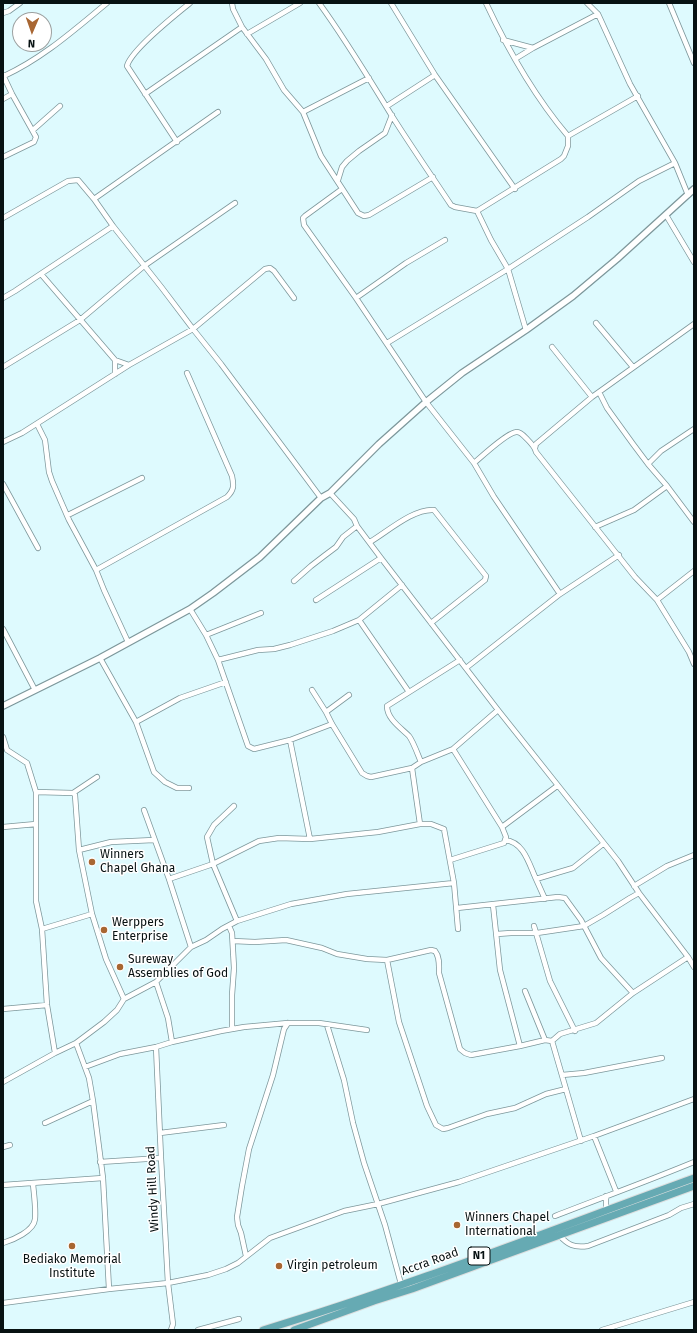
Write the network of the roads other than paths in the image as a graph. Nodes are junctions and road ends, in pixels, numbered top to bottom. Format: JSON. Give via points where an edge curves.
{"nodes":[{"id":1,"x":20,"y":3,"type":"edge"},
{"id":2,"x":107,"y":3,"type":"edge"},
{"id":3,"x":190,"y":3,"type":"edge"},
{"id":4,"x":232,"y":3,"type":"edge"},
{"id":5,"x":300,"y":3,"type":"edge"},
{"id":6,"x":319,"y":3,"type":"edge"},
{"id":7,"x":391,"y":3,"type":"edge"},
{"id":8,"x":486,"y":3,"type":"edge"},
{"id":9,"x":587,"y":3,"type":"edge"},
{"id":10,"x":669,"y":3,"type":"edge"},
{"id":11,"x":3,"y":13,"type":"edge"},
{"id":12,"x":598,"y":14,"type":"junction"},
{"id":13,"x":242,"y":27,"type":"junction"},
{"id":14,"x":247,"y":34,"type":"junction"},
{"id":15,"x":503,"y":40,"type":"junction"},
{"id":16,"x":533,"y":48,"type":"junction"},
{"id":17,"x":515,"y":59,"type":"junction"},
{"id":18,"x":694,"y":63,"type":"edge"},
{"id":19,"x":3,"y":75,"type":"edge"},
{"id":20,"x":435,"y":75,"type":"junction"},
{"id":21,"x":369,"y":78,"type":"junction"},
{"id":22,"x":12,"y":94,"type":"junction"},
{"id":23,"x":145,"y":94,"type":"junction"},
{"id":24,"x":638,"y":96,"type":"junction"},
{"id":25,"x":3,"y":99,"type":"edge"},
{"id":26,"x":60,"y":106,"type":"dead end"},
{"id":27,"x":387,"y":106,"type":"junction"},
{"id":28,"x":218,"y":112,"type":"dead end"},
{"id":29,"x":303,"y":112,"type":"junction"},
{"id":30,"x":392,"y":115,"type":"junction"},
{"id":31,"x":33,"y":130,"type":"junction"},
{"id":32,"x":568,"y":136,"type":"junction"},
{"id":33,"x":177,"y":142,"type":"junction"},
{"id":34,"x":3,"y":157,"type":"edge"},
{"id":35,"x":675,"y":163,"type":"junction"},
{"id":36,"x":433,"y":177,"type":"junction"},
{"id":37,"x":338,"y":180,"type":"junction"},
{"id":38,"x":342,"y":189,"type":"junction"},
{"id":39,"x":515,"y":189,"type":"junction"},
{"id":40,"x":694,"y":189,"type":"edge"},
{"id":41,"x":688,"y":195,"type":"junction"},
{"id":42,"x":94,"y":199,"type":"junction"},
{"id":43,"x":235,"y":203,"type":"dead end"},
{"id":44,"x":477,"y":211,"type":"junction"},
{"id":45,"x":666,"y":215,"type":"junction"},
{"id":46,"x":3,"y":218,"type":"edge"},
{"id":47,"x":113,"y":226,"type":"junction"},
{"id":48,"x":444,"y":240,"type":"dead end"},
{"id":49,"x":694,"y":262,"type":"edge"},
{"id":50,"x":144,"y":266,"type":"junction"},
{"id":51,"x":508,"y":268,"type":"junction"},
{"id":52,"x":41,"y":274,"type":"junction"},
{"id":53,"x":3,"y":298,"type":"edge"},
{"id":54,"x":294,"y":298,"type":"dead end"},
{"id":55,"x":356,"y":298,"type":"junction"},
{"id":56,"x":80,"y":320,"type":"junction"},
{"id":57,"x":596,"y":323,"type":"dead end"},
{"id":58,"x":694,"y":324,"type":"edge"},
{"id":59,"x":192,"y":329,"type":"junction"},
{"id":60,"x":526,"y":330,"type":"junction"},
{"id":61,"x":387,"y":343,"type":"junction"},
{"id":62,"x":552,"y":347,"type":"dead end"},
{"id":63,"x":115,"y":360,"type":"junction"},
{"id":64,"x":129,"y":366,"type":"junction"},
{"id":65,"x":3,"y":367,"type":"edge"},
{"id":66,"x":633,"y":367,"type":"junction"},
{"id":67,"x":187,"y":373,"type":"dead end"},
{"id":68,"x":115,"y":374,"type":"junction"},
{"id":69,"x":599,"y":392,"type":"junction"},
{"id":70,"x":592,"y":397,"type":"junction"},
{"id":71,"x":426,"y":402,"type":"junction"},
{"id":72,"x":37,"y":424,"type":"junction"},
{"id":73,"x":694,"y":429,"type":"edge"},
{"id":74,"x":3,"y":442,"type":"edge"},
{"id":75,"x":535,"y":448,"type":"junction"},
{"id":76,"x":474,"y":463,"type":"junction"},
{"id":77,"x":648,"y":464,"type":"junction"},
{"id":78,"x":142,"y":478,"type":"dead end"},
{"id":79,"x":3,"y":484,"type":"edge"},
{"id":80,"x":667,"y":486,"type":"junction"},
{"id":81,"x":330,"y":493,"type":"junction"},
{"id":82,"x":321,"y":498,"type":"junction"},
{"id":83,"x":68,"y":514,"type":"junction"},
{"id":84,"x":694,"y":522,"type":"edge"},
{"id":85,"x":357,"y":526,"type":"junction"},
{"id":86,"x":595,"y":526,"type":"junction"},
{"id":87,"x":370,"y":542,"type":"junction"},
{"id":88,"x":38,"y":548,"type":"dead end"},
{"id":89,"x":618,"y":555,"type":"junction"},
{"id":90,"x":381,"y":558,"type":"junction"},
{"id":91,"x":96,"y":570,"type":"junction"},
{"id":92,"x":694,"y":571,"type":"edge"},
{"id":93,"x":294,"y":581,"type":"dead end"},
{"id":94,"x":402,"y":585,"type":"junction"},
{"id":95,"x":560,"y":594,"type":"junction"},
{"id":96,"x":316,"y":600,"type":"dead end"},
{"id":97,"x":657,"y":600,"type":"junction"},
{"id":98,"x":190,"y":609,"type":"junction"},
{"id":99,"x":261,"y":613,"type":"dead end"},
{"id":100,"x":359,"y":620,"type":"junction"},
{"id":101,"x":430,"y":623,"type":"junction"},
{"id":102,"x":3,"y":629,"type":"edge"},
{"id":103,"x":206,"y":635,"type":"junction"},
{"id":104,"x":128,"y":642,"type":"junction"},
{"id":105,"x":692,"y":650,"type":"edge"},
{"id":106,"x":100,"y":658,"type":"junction"},
{"id":107,"x":218,"y":660,"type":"junction"},
{"id":108,"x":460,"y":660,"type":"junction"},
{"id":109,"x":694,"y":664,"type":"edge"},
{"id":110,"x":466,"y":668,"type":"junction"},
{"id":111,"x":226,"y":682,"type":"junction"},
{"id":112,"x":35,"y":690,"type":"junction"},
{"id":113,"x":312,"y":690,"type":"dead end"},
{"id":114,"x":409,"y":692,"type":"junction"},
{"id":115,"x":349,"y":695,"type":"dead end"},
{"id":116,"x":3,"y":706,"type":"edge"},
{"id":117,"x":498,"y":710,"type":"junction"},
{"id":118,"x":326,"y":712,"type":"junction"},
{"id":119,"x":136,"y":722,"type":"junction"},
{"id":120,"x":332,"y":724,"type":"junction"},
{"id":121,"x":3,"y":737,"type":"edge"},
{"id":122,"x":290,"y":740,"type":"junction"},
{"id":123,"x":453,"y":749,"type":"junction"},
{"id":124,"x":421,"y":762,"type":"junction"},
{"id":125,"x":412,"y":768,"type":"junction"},
{"id":126,"x":98,"y":777,"type":"dead end"},
{"id":127,"x":557,"y":786,"type":"junction"},
{"id":128,"x":189,"y":788,"type":"dead end"},
{"id":129,"x":36,"y":792,"type":"junction"},
{"id":130,"x":73,"y":793,"type":"junction"},
{"id":131,"x":234,"y":806,"type":"dead end"},
{"id":132,"x":144,"y":810,"type":"dead end"},
{"id":133,"x":36,"y":824,"type":"junction"},
{"id":134,"x":420,"y":824,"type":"junction"},
{"id":135,"x":3,"y":827,"type":"edge"},
{"id":136,"x":502,"y":827,"type":"junction"},
{"id":137,"x":310,"y":838,"type":"junction"},
{"id":138,"x":154,"y":840,"type":"junction"},
{"id":139,"x":505,"y":840,"type":"junction"},
{"id":140,"x":603,"y":844,"type":"junction"},
{"id":141,"x":79,"y":850,"type":"junction"},
{"id":142,"x":694,"y":855,"type":"edge"},
{"id":143,"x":450,"y":860,"type":"junction"},
{"id":144,"x":213,"y":864,"type":"junction"},
{"id":145,"x":169,"y":879,"type":"junction"},
{"id":146,"x":536,"y":879,"type":"junction"},
{"id":147,"x":454,"y":883,"type":"junction"},
{"id":148,"x":634,"y":886,"type":"junction"},
{"id":149,"x":639,"y":893,"type":"junction"},
{"id":150,"x":545,"y":899,"type":"junction"},
{"id":151,"x":493,"y":905,"type":"junction"},
{"id":152,"x":457,"y":908,"type":"junction"},
{"id":153,"x":92,"y":914,"type":"junction"},
{"id":154,"x":237,"y":921,"type":"junction"},
{"id":155,"x":229,"y":926,"type":"junction"},
{"id":156,"x":534,"y":926,"type":"dead end"},
{"id":157,"x":584,"y":926,"type":"junction"},
{"id":158,"x":42,"y":929,"type":"junction"},
{"id":159,"x":458,"y":929,"type":"dead end"},
{"id":160,"x":537,"y":933,"type":"junction"},
{"id":161,"x":497,"y":934,"type":"junction"},
{"id":162,"x":233,"y":941,"type":"junction"},
{"id":163,"x":191,"y":947,"type":"junction"},
{"id":164,"x":688,"y":957,"type":"junction"},
{"id":165,"x":386,"y":960,"type":"junction"},
{"id":166,"x":694,"y":967,"type":"edge"},
{"id":167,"x":156,"y":982,"type":"junction"},
{"id":168,"x":525,"y":991,"type":"dead end"},
{"id":169,"x":633,"y":993,"type":"junction"},
{"id":170,"x":124,"y":999,"type":"junction"},
{"id":171,"x":48,"y":1005,"type":"junction"},
{"id":172,"x":3,"y":1009,"type":"edge"},
{"id":173,"x":288,"y":1023,"type":"junction"},
{"id":174,"x":327,"y":1025,"type":"junction"},
{"id":175,"x":232,"y":1029,"type":"junction"},
{"id":176,"x":366,"y":1030,"type":"dead end"},
{"id":177,"x":575,"y":1031,"type":"junction"},
{"id":178,"x":545,"y":1040,"type":"junction"},
{"id":179,"x":552,"y":1041,"type":"junction"},
{"id":180,"x":172,"y":1042,"type":"junction"},
{"id":181,"x":76,"y":1043,"type":"junction"},
{"id":182,"x":520,"y":1046,"type":"junction"},
{"id":183,"x":156,"y":1047,"type":"junction"},
{"id":184,"x":55,"y":1053,"type":"junction"},
{"id":185,"x":662,"y":1058,"type":"dead end"},
{"id":186,"x":84,"y":1067,"type":"junction"},
{"id":187,"x":562,"y":1075,"type":"junction"},
{"id":188,"x":3,"y":1082,"type":"edge"},
{"id":189,"x":566,"y":1089,"type":"junction"},
{"id":190,"x":694,"y":1099,"type":"edge"},
{"id":191,"x":93,"y":1101,"type":"junction"},
{"id":192,"x":45,"y":1123,"type":"dead end"},
{"id":193,"x":224,"y":1125,"type":"dead end"},
{"id":194,"x":160,"y":1133,"type":"junction"},
{"id":195,"x":594,"y":1136,"type":"junction"},
{"id":196,"x":581,"y":1141,"type":"junction"},
{"id":197,"x":10,"y":1145,"type":"dead end"},
{"id":198,"x":3,"y":1147,"type":"edge"},
{"id":199,"x":161,"y":1158,"type":"junction"},
{"id":200,"x":100,"y":1162,"type":"junction"},
{"id":201,"x":694,"y":1162,"type":"edge"},
{"id":202,"x":103,"y":1178,"type":"junction"},
{"id":203,"x":694,"y":1178,"type":"edge"},
{"id":204,"x":33,"y":1184,"type":"junction"},
{"id":205,"x":3,"y":1185,"type":"edge"},
{"id":206,"x":694,"y":1186,"type":"edge"},
{"id":207,"x":616,"y":1191,"type":"junction"},
{"id":208,"x":606,"y":1196,"type":"junction"},
{"id":209,"x":378,"y":1204,"type":"junction"},
{"id":210,"x":694,"y":1204,"type":"edge"},
{"id":211,"x":606,"y":1210,"type":"junction"},
{"id":212,"x":555,"y":1216,"type":"dead end"},
{"id":213,"x":559,"y":1235,"type":"junction"},
{"id":214,"x":3,"y":1243,"type":"edge"},
{"id":215,"x":246,"y":1256,"type":"junction"},
{"id":216,"x":168,"y":1283,"type":"junction"},
{"id":217,"x":401,"y":1284,"type":"junction"},
{"id":218,"x":109,"y":1289,"type":"junction"},
{"id":219,"x":694,"y":1302,"type":"edge"},
{"id":220,"x":3,"y":1303,"type":"edge"},
{"id":221,"x":239,"y":1319,"type":"dead end"},
{"id":222,"x":171,"y":1330,"type":"edge"},
{"id":223,"x":198,"y":1330,"type":"edge"},
{"id":224,"x":263,"y":1330,"type":"edge"},
{"id":225,"x":294,"y":1330,"type":"edge"},
{"id":226,"x":602,"y":1330,"type":"edge"}],
"edges":[{"from":1,"to":11,"type":"street"},
{"from":2,"to":19,"type":"street","via":[[47,52]]},
{"from":3,"to":23,"type":"street","via":[[145,42],[128,62],[128,69]]},
{"from":4,"to":13,"type":"street"},
{"from":5,"to":14,"type":"street"},
{"from":6,"to":21,"type":"street"},
{"from":7,"to":20,"type":"street"},
{"from":8,"to":15,"type":"street"},
{"from":9,"to":12,"type":"street"},
{"from":10,"to":18,"type":"street"},
{"from":12,"to":16,"type":"street"},
{"from":12,"to":24,"type":"street"},
{"from":13,"to":14,"type":"street"},
{"from":13,"to":23,"type":"street"},
{"from":14,"to":29,"type":"street","via":[[266,59],[284,90]]},
{"from":15,"to":16,"type":"street"},
{"from":15,"to":17,"type":"street"},
{"from":16,"to":17,"type":"street"},
{"from":17,"to":32,"type":"street","via":[[540,100]]},
{"from":19,"to":22,"type":"street"},
{"from":20,"to":27,"type":"street"},
{"from":20,"to":39,"type":"street"},
{"from":21,"to":27,"type":"street"},
{"from":21,"to":29,"type":"street"},
{"from":22,"to":25,"type":"street"},
{"from":22,"to":31,"type":"street"},
{"from":23,"to":33,"type":"street"},
{"from":24,"to":32,"type":"street"},
{"from":24,"to":35,"type":"street"},
{"from":26,"to":31,"type":"street"},
{"from":27,"to":30,"type":"street"},
{"from":28,"to":33,"type":"street"},
{"from":29,"to":37,"type":"street","via":[[321,156]]},
{"from":30,"to":36,"type":"street"},
{"from":30,"to":37,"type":"street","via":[[385,133],[347,161]]},
{"from":31,"to":34,"type":"street","via":[[36,137],[34,142]]},
{"from":32,"to":39,"type":"street","via":[[564,156]]},
{"from":33,"to":42,"type":"street"},
{"from":35,"to":41,"type":"street"},
{"from":35,"to":51,"type":"street","via":[[639,181]]},
{"from":36,"to":38,"type":"street","via":[[364,216],[358,213]]},
{"from":36,"to":44,"type":"street","via":[[451,204]]},
{"from":37,"to":38,"type":"street"},
{"from":38,"to":55,"type":"street","via":[[305,216],[302,222]]},
{"from":39,"to":44,"type":"street"},
{"from":40,"to":41,"type":"street"},
{"from":41,"to":45,"type":"street"},
{"from":42,"to":46,"type":"street","via":[[75,179]]},
{"from":42,"to":47,"type":"street"},
{"from":43,"to":50,"type":"street"},
{"from":44,"to":51,"type":"street"},
{"from":45,"to":49,"type":"street"},
{"from":45,"to":60,"type":"street","via":[[596,277]]},
{"from":47,"to":50,"type":"street"},
{"from":47,"to":52,"type":"street"},
{"from":48,"to":55,"type":"street"},
{"from":50,"to":56,"type":"street"},
{"from":50,"to":59,"type":"street"},
{"from":51,"to":60,"type":"street"},
{"from":51,"to":61,"type":"street"},
{"from":52,"to":53,"type":"street"},
{"from":52,"to":56,"type":"street"},
{"from":54,"to":59,"type":"street","via":[[274,271],[270,268],[265,269]]},
{"from":55,"to":61,"type":"street"},
{"from":56,"to":63,"type":"street"},
{"from":56,"to":65,"type":"street"},
{"from":57,"to":66,"type":"street"},
{"from":58,"to":66,"type":"street"},
{"from":59,"to":64,"type":"street"},
{"from":59,"to":82,"type":"street"},
{"from":60,"to":71,"type":"street","via":[[476,363]]},
{"from":61,"to":71,"type":"street"},
{"from":62,"to":70,"type":"street"},
{"from":63,"to":64,"type":"street"},
{"from":63,"to":68,"type":"street"},
{"from":64,"to":68,"type":"street"},
{"from":66,"to":69,"type":"street"},
{"from":67,"to":91,"type":"street","via":[[232,476],[232,493]]},
{"from":68,"to":72,"type":"street"},
{"from":69,"to":70,"type":"street"},
{"from":69,"to":77,"type":"street","via":[[607,408]]},
{"from":70,"to":75,"type":"street","via":[[536,444]]},
{"from":71,"to":76,"type":"street"},
{"from":71,"to":81,"type":"street"},
{"from":72,"to":74,"type":"street"},
{"from":72,"to":83,"type":"street","via":[[45,440],[52,481]]},
{"from":73,"to":77,"type":"street","via":[[661,451]]},
{"from":75,"to":76,"type":"street","via":[[521,433],[513,432]]},
{"from":75,"to":86,"type":"street"},
{"from":76,"to":95,"type":"street"},
{"from":77,"to":80,"type":"street"},
{"from":78,"to":83,"type":"street"},
{"from":79,"to":88,"type":"street"},
{"from":80,"to":84,"type":"street"},
{"from":80,"to":86,"type":"street","via":[[634,510]]},
{"from":81,"to":82,"type":"street"},
{"from":81,"to":85,"type":"street","via":[[354,519]]},
{"from":82,"to":98,"type":"street","via":[[260,556]]},
{"from":83,"to":91,"type":"street"},
{"from":85,"to":87,"type":"street"},
{"from":85,"to":93,"type":"street","via":[[343,537],[336,547]]},
{"from":86,"to":89,"type":"street"},
{"from":87,"to":90,"type":"street"},
{"from":87,"to":101,"type":"street","via":[[405,519],[426,510],[434,510],[486,576],[485,580]]},
{"from":89,"to":95,"type":"street"},
{"from":89,"to":97,"type":"street"},
{"from":90,"to":94,"type":"street"},
{"from":90,"to":96,"type":"street"},
{"from":91,"to":104,"type":"street"},
{"from":92,"to":97,"type":"street"},
{"from":94,"to":100,"type":"street"},
{"from":94,"to":101,"type":"street"},
{"from":95,"to":110,"type":"street"},
{"from":97,"to":105,"type":"street"},
{"from":98,"to":103,"type":"street"},
{"from":98,"to":104,"type":"street"},
{"from":99,"to":103,"type":"street"},
{"from":100,"to":107,"type":"street","via":[[333,632],[290,645]]},
{"from":100,"to":114,"type":"street"},
{"from":101,"to":108,"type":"street"},
{"from":102,"to":112,"type":"street"},
{"from":103,"to":107,"type":"street"},
{"from":104,"to":106,"type":"street"},
{"from":105,"to":109,"type":"street"},
{"from":106,"to":112,"type":"street"},
{"from":106,"to":119,"type":"street"},
{"from":107,"to":111,"type":"street"},
{"from":108,"to":110,"type":"street"},
{"from":108,"to":114,"type":"street"},
{"from":110,"to":117,"type":"street"},
{"from":111,"to":119,"type":"street","via":[[180,698]]},
{"from":111,"to":122,"type":"street","via":[[250,748]]},
{"from":112,"to":116,"type":"street"},
{"from":113,"to":118,"type":"street"},
{"from":114,"to":124,"type":"street","via":[[390,703],[387,711],[400,729],[410,737]]},
{"from":115,"to":118,"type":"street"},
{"from":117,"to":123,"type":"street"},
{"from":117,"to":127,"type":"street"},
{"from":118,"to":120,"type":"street"},
{"from":119,"to":128,"type":"street","via":[[154,772],[177,788]]},
{"from":120,"to":122,"type":"street"},
{"from":120,"to":125,"type":"street","via":[[366,776]]},
{"from":121,"to":129,"type":"street","via":[[7,750],[27,763]]},
{"from":122,"to":137,"type":"street"},
{"from":123,"to":124,"type":"street"},
{"from":123,"to":136,"type":"street"},
{"from":124,"to":125,"type":"street"},
{"from":125,"to":134,"type":"street"},
{"from":126,"to":130,"type":"street"},
{"from":127,"to":136,"type":"street"},
{"from":127,"to":140,"type":"street"},
{"from":129,"to":130,"type":"street"},
{"from":129,"to":133,"type":"street"},
{"from":130,"to":141,"type":"street","via":[[76,799]]},
{"from":131,"to":144,"type":"street","via":[[207,837]]},
{"from":132,"to":138,"type":"street"},
{"from":133,"to":135,"type":"street"},
{"from":133,"to":158,"type":"street","via":[[36,901]]},
{"from":134,"to":137,"type":"street","via":[[378,832]]},
{"from":134,"to":143,"type":"street","via":[[431,824],[444,829]]},
{"from":136,"to":139,"type":"street"},
{"from":137,"to":144,"type":"street","via":[[259,841]]},
{"from":138,"to":141,"type":"street","via":[[111,842]]},
{"from":138,"to":145,"type":"street"},
{"from":139,"to":143,"type":"street","via":[[504,843]]},
{"from":139,"to":146,"type":"street","via":[[521,847]]},
{"from":140,"to":146,"type":"street","via":[[573,868]]},
{"from":140,"to":148,"type":"street"},
{"from":141,"to":153,"type":"street"},
{"from":142,"to":148,"type":"street","via":[[667,866]]},
{"from":143,"to":147,"type":"street"},
{"from":144,"to":145,"type":"street"},
{"from":144,"to":154,"type":"street"},
{"from":145,"to":163,"type":"street"},
{"from":146,"to":150,"type":"street"},
{"from":147,"to":152,"type":"street"},
{"from":147,"to":154,"type":"street","via":[[347,894],[291,904]]},
{"from":148,"to":149,"type":"street"},
{"from":149,"to":157,"type":"street"},
{"from":149,"to":164,"type":"street"},
{"from":150,"to":151,"type":"street"},
{"from":150,"to":157,"type":"street","via":[[565,898]]},
{"from":151,"to":152,"type":"street"},
{"from":151,"to":161,"type":"street"},
{"from":152,"to":159,"type":"street"},
{"from":153,"to":158,"type":"street"},
{"from":153,"to":170,"type":"street","via":[[106,960]]},
{"from":154,"to":155,"type":"street"},
{"from":155,"to":162,"type":"street"},
{"from":155,"to":163,"type":"street"},
{"from":156,"to":160,"type":"street"},
{"from":157,"to":160,"type":"street"},
{"from":157,"to":169,"type":"street","via":[[601,958]]},
{"from":158,"to":171,"type":"street"},
{"from":160,"to":161,"type":"street"},
{"from":160,"to":177,"type":"street","via":[[550,981]]},
{"from":161,"to":182,"type":"street","via":[[500,970]]},
{"from":162,"to":165,"type":"street","via":[[286,940],[350,957]]},
{"from":162,"to":175,"type":"street"},
{"from":163,"to":167,"type":"street"},
{"from":164,"to":166,"type":"street"},
{"from":164,"to":169,"type":"street"},
{"from":165,"to":182,"type":"street","via":[[431,950],[437,953],[439,973],[458,1042],[460,1049],[465,1053],[471,1055]]},
{"from":165,"to":189,"type":"street","via":[[399,1022],[429,1110],[439,1128],[448,1128],[515,1108],[546,1094]]},
{"from":167,"to":170,"type":"street"},
{"from":167,"to":180,"type":"street","via":[[168,1018]]},
{"from":168,"to":178,"type":"street"},
{"from":169,"to":177,"type":"street","via":[[596,1023]]},
{"from":170,"to":181,"type":"street","via":[[104,1022]]},
{"from":171,"to":172,"type":"street"},
{"from":171,"to":184,"type":"street"},
{"from":173,"to":174,"type":"street"},
{"from":173,"to":175,"type":"street"},
{"from":173,"to":215,"type":"street","via":[[284,1029],[273,1075],[249,1149],[242,1186],[237,1221]]},
{"from":174,"to":176,"type":"street"},
{"from":174,"to":209,"type":"street"},
{"from":175,"to":180,"type":"street"},
{"from":177,"to":179,"type":"street","via":[[560,1034]]},
{"from":178,"to":179,"type":"street"},
{"from":178,"to":182,"type":"street"},
{"from":179,"to":187,"type":"street"},
{"from":180,"to":183,"type":"street"},
{"from":181,"to":184,"type":"street"},
{"from":181,"to":186,"type":"street"},
{"from":183,"to":186,"type":"street","via":[[120,1054]]},
{"from":183,"to":194,"type":"street","name":"Windy Hill Road"},
{"from":184,"to":188,"type":"street"},
{"from":185,"to":187,"type":"street"},
{"from":186,"to":191,"type":"street","via":[[89,1078]]},
{"from":187,"to":189,"type":"street"},
{"from":189,"to":196,"type":"street"},
{"from":190,"to":195,"type":"street"},
{"from":191,"to":192,"type":"street"},
{"from":191,"to":200,"type":"street"},
{"from":193,"to":194,"type":"street"},
{"from":194,"to":199,"type":"street","name":"Windy Hill Road"},
{"from":195,"to":196,"type":"street"},
{"from":195,"to":207,"type":"street"},
{"from":196,"to":209,"type":"street","via":[[460,1182]]},
{"from":197,"to":198,"type":"street"},
{"from":199,"to":200,"type":"street"},
{"from":199,"to":216,"type":"street","name":"Windy Hill Road"},
{"from":200,"to":202,"type":"street"},
{"from":201,"to":207,"type":"street","via":[[630,1188]]},
{"from":202,"to":204,"type":"street"},
{"from":202,"to":218,"type":"street"},
{"from":203,"to":211,"type":"highway","name":"Accra Road","number":"N1"},
{"from":204,"to":205,"type":"street"},
{"from":204,"to":214,"type":"street","via":[[35,1221],[32,1227],[14,1240]]},
{"from":206,"to":213,"type":"highway","name":"Accra Road","number":"N1"},
{"from":207,"to":208,"type":"street"},
{"from":208,"to":211,"type":"street"},
{"from":208,"to":212,"type":"street"},
{"from":209,"to":215,"type":"street","via":[[344,1211],[270,1238]]},
{"from":209,"to":217,"type":"street"},
{"from":210,"to":213,"type":"street","via":[[588,1246],[571,1246]]},
{"from":211,"to":217,"type":"highway","name":"Accra Road","number":"N1"},
{"from":213,"to":225,"type":"highway","name":"Accra Road","number":"N1"},
{"from":215,"to":216,"type":"street","via":[[220,1272]]},
{"from":216,"to":218,"type":"street"},
{"from":216,"to":222,"type":"street","name":"Windy Hill Road","via":[[173,1324]]},
{"from":217,"to":224,"type":"highway","name":"Accra Road","number":"N1"},
{"from":218,"to":220,"type":"street"},
{"from":219,"to":226,"type":"street"},
{"from":221,"to":223,"type":"street"}]}
